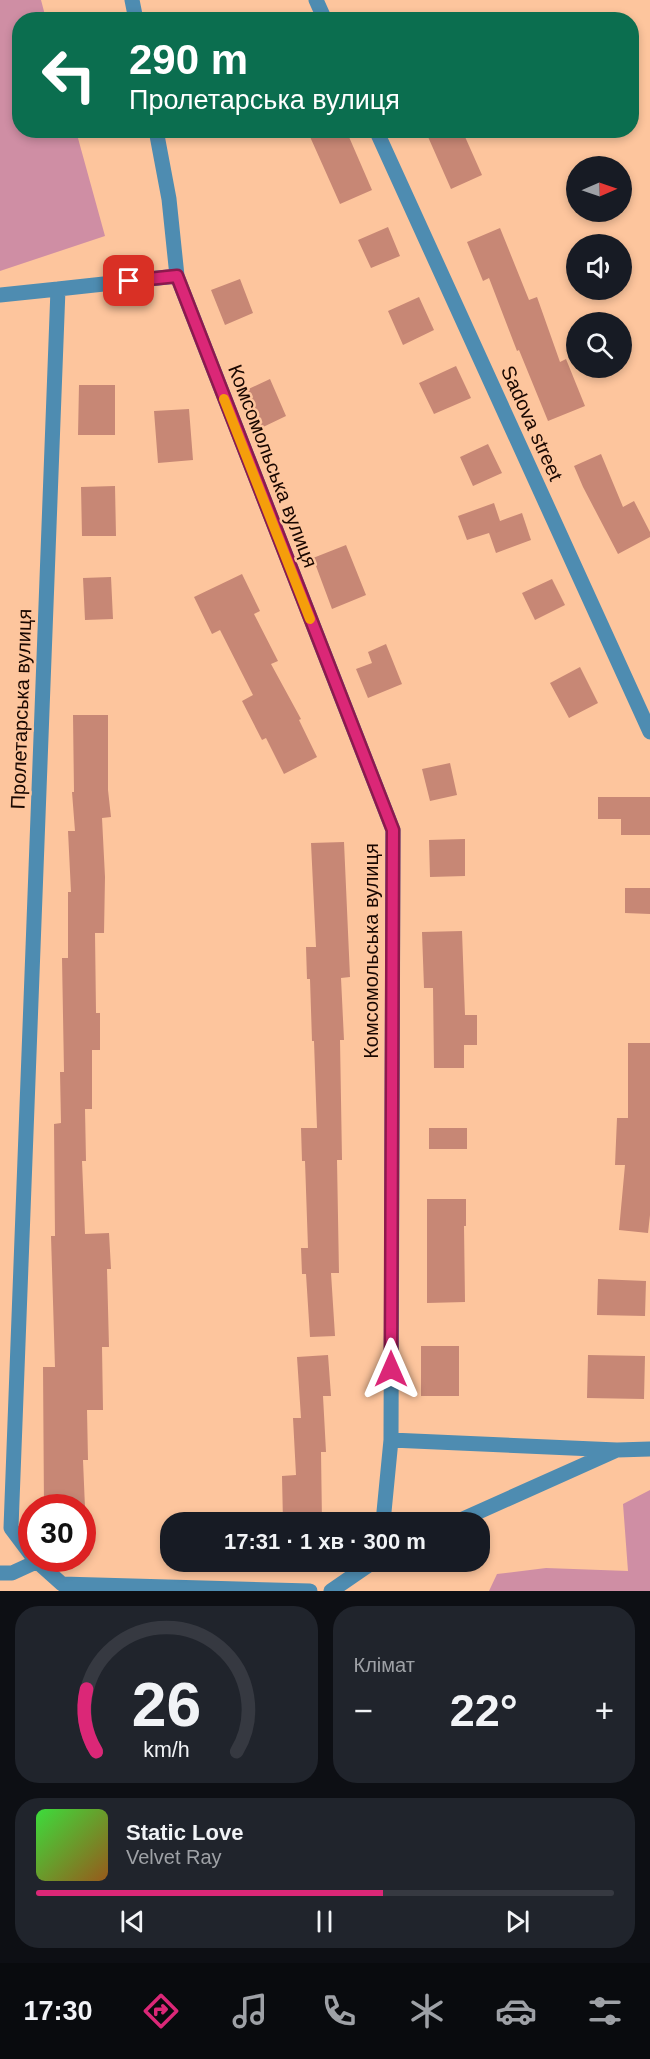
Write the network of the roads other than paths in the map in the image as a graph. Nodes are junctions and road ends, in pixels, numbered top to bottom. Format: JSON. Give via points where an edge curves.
{"nodes":[{"id":1,"x":158,"y":138,"type":"edge"},
{"id":2,"x":380,"y":138,"type":"edge"},
{"id":3,"x":177,"y":276,"type":"junction"},
{"id":4,"x":58,"y":289,"type":"junction"},
{"id":5,"x":0,"y":295,"type":"edge"},
{"id":6,"x":650,"y":732,"type":"edge"},
{"id":7,"x":391,"y":1440,"type":"junction"},
{"id":8,"x":650,"y":1449,"type":"edge"},
{"id":9,"x":617,"y":1450,"type":"junction"},
{"id":10,"x":384,"y":1512,"type":"edge"},
{"id":11,"x":478,"y":1512,"type":"edge"},
{"id":12,"x":18,"y":1537,"type":"edge"},
{"id":13,"x":18,"y":1569,"type":"edge"},
{"id":14,"x":49,"y":1572,"type":"edge"},
{"id":15,"x":359,"y":1572,"type":"edge"},
{"id":16,"x":0,"y":1573,"type":"edge"},
{"id":17,"x":310,"y":1591,"type":"edge"},
{"id":18,"x":331,"y":1591,"type":"edge"}],
"edges":[{"from":1,"to":3,"type":"street"},
{"from":2,"to":6,"type":"street","name":"Sadova street"},
{"from":3,"to":4,"type":"street"},
{"from":3,"to":7,"type":"street","name":"Комсомольська вулиця","via":[[393,830]]},
{"from":4,"to":5,"type":"street"},
{"from":4,"to":12,"type":"street","name":"Пролетарська вулиця","via":[[11,1528]]},
{"from":7,"to":9,"type":"street"},
{"from":7,"to":10,"type":"street","name":"Комсомольська вулиця"},
{"from":8,"to":9,"type":"street"},
{"from":9,"to":11,"type":"street"},
{"from":13,"to":16,"type":"street"},
{"from":14,"to":17,"type":"street","name":"Пролетарська вулиця","via":[[62,1584]]},
{"from":15,"to":18,"type":"street"}]}
